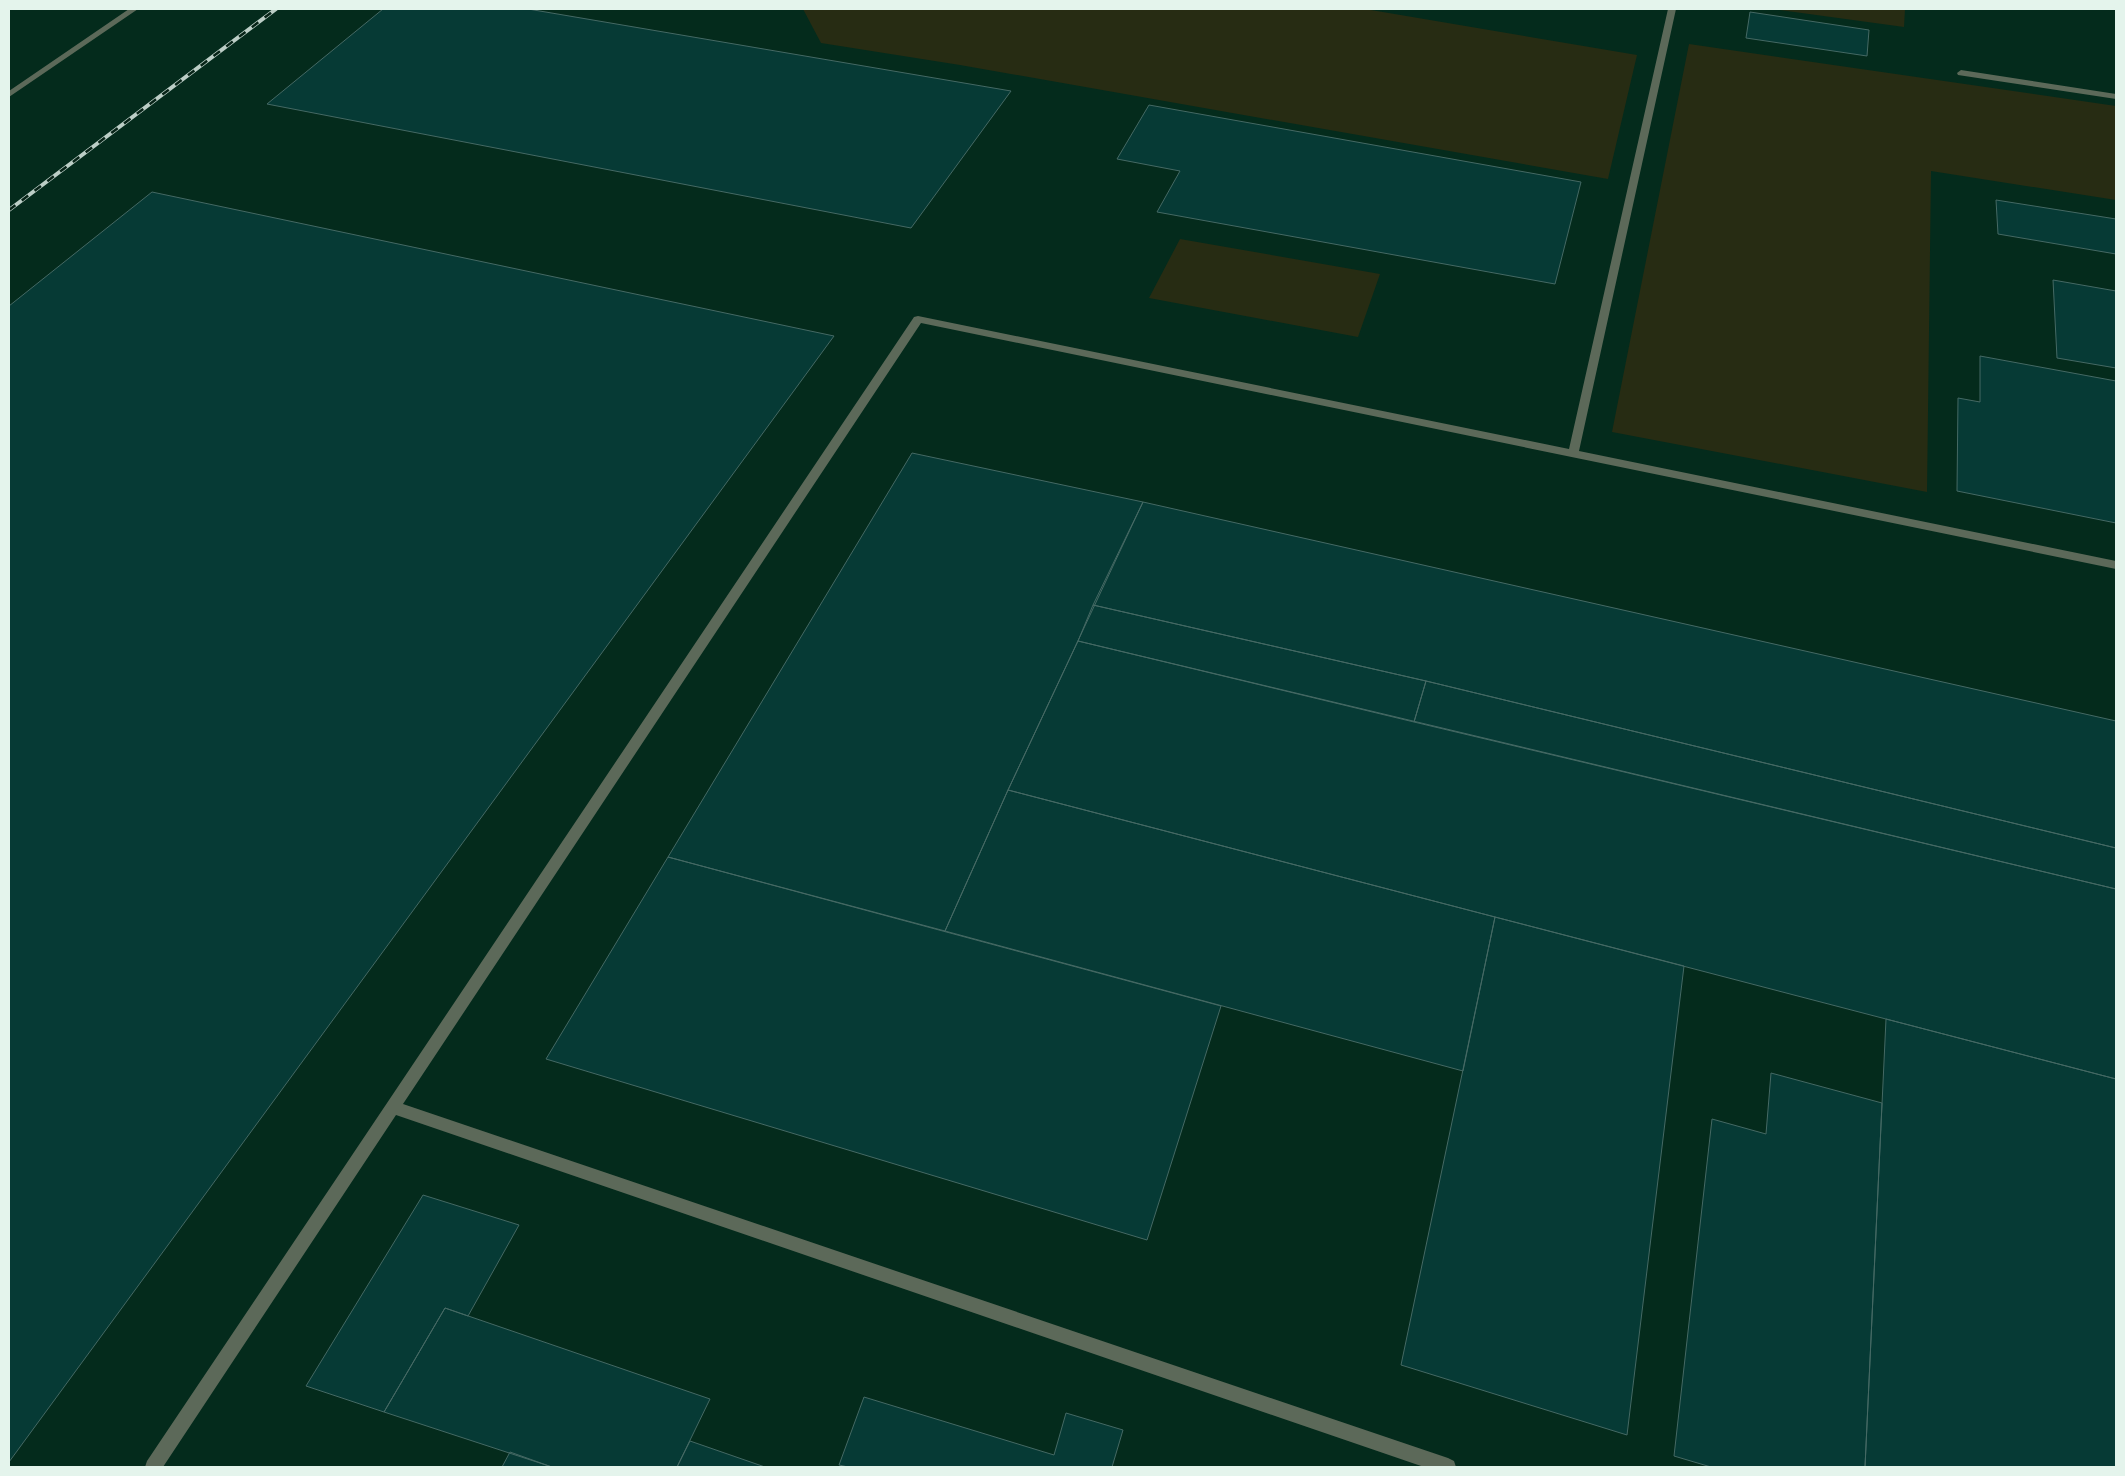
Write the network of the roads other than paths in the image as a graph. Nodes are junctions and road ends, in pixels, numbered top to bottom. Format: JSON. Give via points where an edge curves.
{"nodes":[{"id":1,"x":134,"y":9,"type":"edge"},
{"id":2,"x":1672,"y":9,"type":"edge"},
{"id":3,"x":1961,"y":73,"type":"dead end"},
{"id":4,"x":9,"y":95,"type":"edge"},
{"id":5,"x":2116,"y":97,"type":"edge"},
{"id":6,"x":1573,"y":453,"type":"junction"},
{"id":7,"x":2116,"y":565,"type":"edge"},
{"id":8,"x":392,"y":1107,"type":"junction"},
{"id":9,"x":153,"y":1467,"type":"edge"},
{"id":10,"x":1448,"y":1467,"type":"edge"}],
"edges":[{"from":1,"to":4,"type":"lane"},
{"from":2,"to":6,"type":"lane"},
{"from":3,"to":5,"type":"lane"},
{"from":6,"to":7,"type":"lane"},
{"from":6,"to":8,"type":"lane","via":[[918,319]]},
{"from":8,"to":9,"type":"lane"},
{"from":8,"to":10,"type":"lane"}]}
